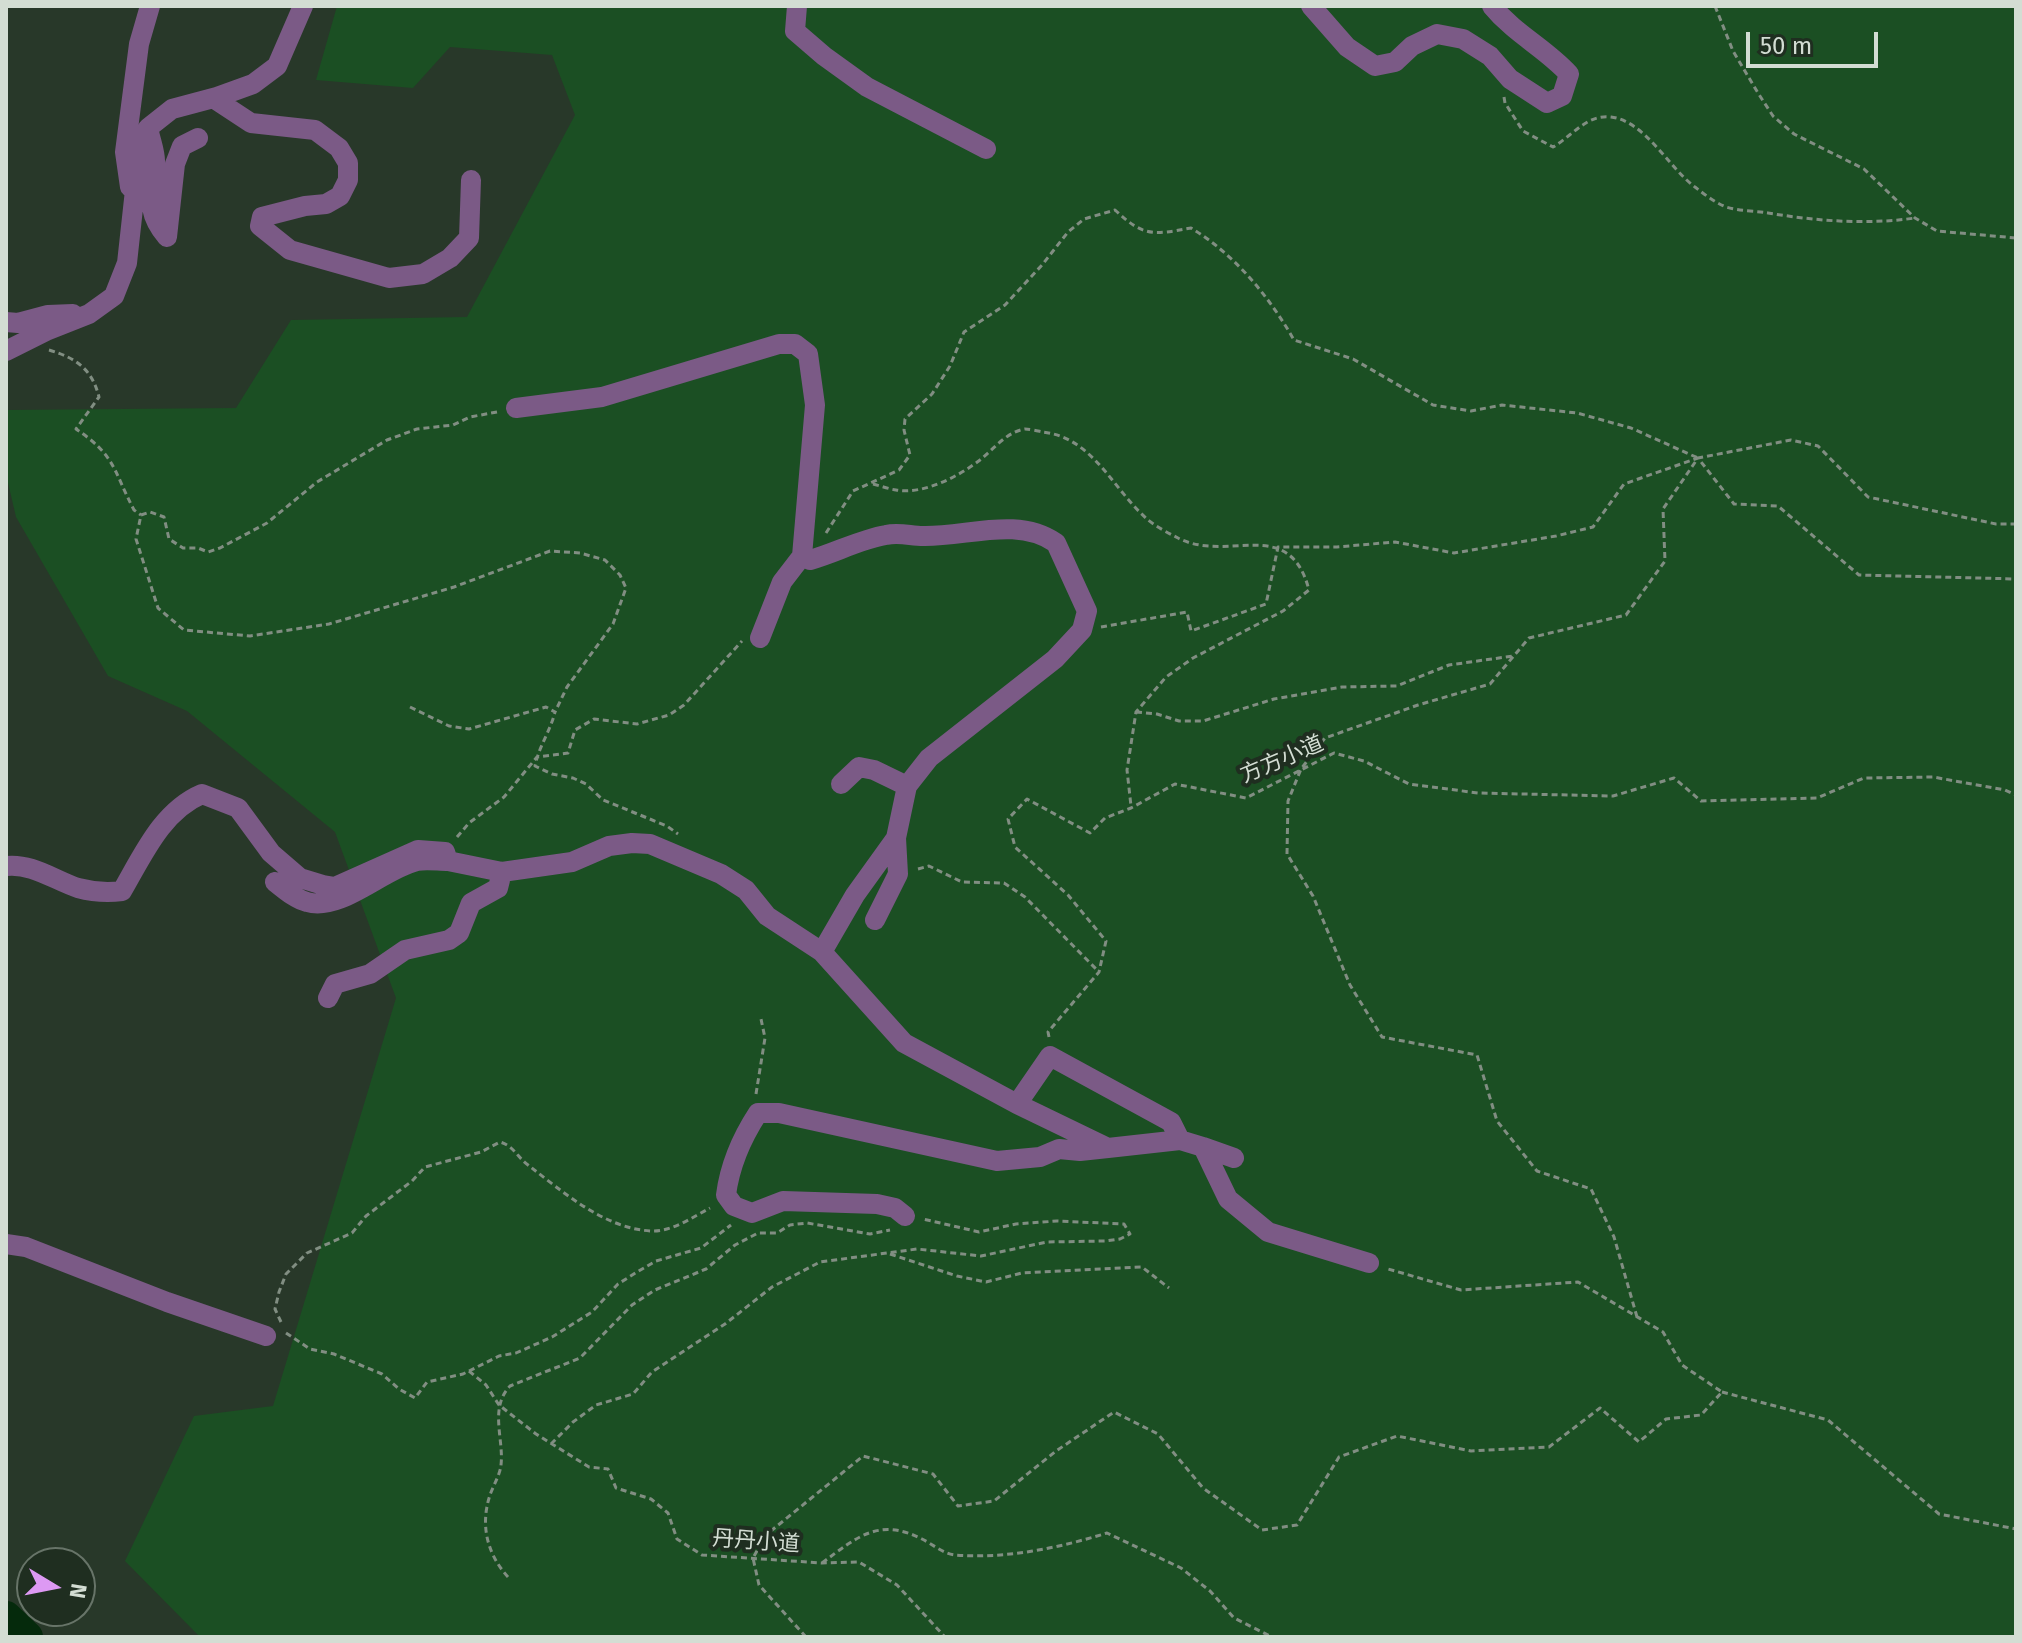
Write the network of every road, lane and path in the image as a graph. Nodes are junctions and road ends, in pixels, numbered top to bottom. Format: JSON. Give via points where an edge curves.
{"nodes":[{"id":1,"x":150,"y":6,"type":"edge"},
{"id":2,"x":303,"y":6,"type":"edge"},
{"id":3,"x":797,"y":6,"type":"edge"},
{"id":4,"x":1311,"y":6,"type":"edge"},
{"id":5,"x":1492,"y":6,"type":"edge"},
{"id":6,"x":1715,"y":6,"type":"edge"},
{"id":7,"x":1501,"y":69,"type":"junction"},
{"id":8,"x":213,"y":98,"type":"junction"},
{"id":9,"x":148,"y":128,"type":"junction"},
{"id":10,"x":198,"y":138,"type":"dead end"},
{"id":11,"x":986,"y":149,"type":"dead end"},
{"id":12,"x":471,"y":180,"type":"dead end"},
{"id":13,"x":133,"y":204,"type":"junction"},
{"id":14,"x":1915,"y":218,"type":"junction"},
{"id":15,"x":2016,"y":238,"type":"edge"},
{"id":16,"x":89,"y":314,"type":"junction"},
{"id":17,"x":6,"y":322,"type":"edge"},
{"id":18,"x":37,"y":347,"type":"dead end"},
{"id":19,"x":6,"y":351,"type":"edge"},
{"id":20,"x":516,"y":408,"type":"joint"},
{"id":21,"x":1698,"y":458,"type":"junction"},
{"id":22,"x":873,"y":484,"type":"junction"},
{"id":23,"x":141,"y":515,"type":"junction"},
{"id":24,"x":2016,"y":524,"type":"edge"},
{"id":25,"x":1278,"y":547,"type":"junction"},
{"id":26,"x":806,"y":558,"type":"junction"},
{"id":27,"x":2016,"y":579,"type":"edge"},
{"id":28,"x":768,"y":618,"type":"junction"},
{"id":29,"x":1082,"y":630,"type":"junction"},
{"id":30,"x":760,"y":638,"type":"dead end"},
{"id":31,"x":1513,"y":656,"type":"junction"},
{"id":32,"x":410,"y":707,"type":"dead end"},
{"id":33,"x":555,"y":712,"type":"junction"},
{"id":34,"x":1136,"y":712,"type":"junction"},
{"id":35,"x":537,"y":757,"type":"junction"},
{"id":36,"x":1301,"y":769,"type":"junction"},
{"id":37,"x":841,"y":784,"type":"dead end"},
{"id":38,"x":907,"y":786,"type":"junction"},
{"id":39,"x":2016,"y":795,"type":"edge"},
{"id":40,"x":1131,"y":808,"type":"junction"},
{"id":41,"x":679,"y":835,"type":"dead end"},
{"id":42,"x":896,"y":838,"type":"junction"},
{"id":43,"x":446,"y":857,"type":"junction"},
{"id":44,"x":6,"y":866,"type":"edge"},
{"id":45,"x":502,"y":872,"type":"junction"},
{"id":46,"x":898,"y":874,"type":"junction"},
{"id":47,"x":275,"y":882,"type":"dead end"},
{"id":48,"x":875,"y":920,"type":"dead end"},
{"id":49,"x":822,"y":952,"type":"junction"},
{"id":50,"x":1099,"y":972,"type":"junction"},
{"id":51,"x":328,"y":998,"type":"dead end"},
{"id":52,"x":761,"y":1019,"type":"dead end"},
{"id":53,"x":1050,"y":1056,"type":"junction"},
{"id":54,"x":1017,"y":1104,"type":"junction"},
{"id":55,"x":758,"y":1113,"type":"junction"},
{"id":56,"x":1180,"y":1140,"type":"junction"},
{"id":57,"x":1203,"y":1147,"type":"junction"},
{"id":58,"x":1108,"y":1148,"type":"junction"},
{"id":59,"x":1234,"y":1158,"type":"dead end"},
{"id":60,"x":730,"y":1201,"type":"junction"},
{"id":61,"x":752,"y":1213,"type":"junction"},
{"id":62,"x":905,"y":1216,"type":"junction"},
{"id":63,"x":790,"y":1225,"type":"junction"},
{"id":64,"x":6,"y":1244,"type":"edge"},
{"id":65,"x":887,"y":1253,"type":"junction"},
{"id":66,"x":1369,"y":1263,"type":"joint"},
{"id":67,"x":1169,"y":1288,"type":"dead end"},
{"id":68,"x":1637,"y":1317,"type":"junction"},
{"id":69,"x":276,"y":1335,"type":"junction"},
{"id":70,"x":469,"y":1371,"type":"junction"},
{"id":71,"x":1722,"y":1392,"type":"junction"},
{"id":72,"x":499,"y":1405,"type":"junction"},
{"id":73,"x":551,"y":1444,"type":"junction"},
{"id":74,"x":2016,"y":1529,"type":"edge"},
{"id":75,"x":753,"y":1558,"type":"junction"},
{"id":76,"x":822,"y":1563,"type":"junction"},
{"id":77,"x":508,"y":1577,"type":"dead end"},
{"id":78,"x":806,"y":1637,"type":"edge"},
{"id":79,"x":945,"y":1637,"type":"edge"},
{"id":80,"x":1272,"y":1637,"type":"edge"},
{"id":81,"x":1413,"y":1637,"type":"edge"},
{"id":82,"x":1420,"y":1637,"type":"edge"}],
"edges":[{"from":1,"to":13,"type":"street","via":[[139,44],[125,152]]},
{"from":2,"to":8,"type":"street","via":[[277,66],[253,84]]},
{"from":3,"to":11,"type":"street","via":[[795,31],[824,56],[867,87]]},
{"from":4,"to":7,"type":"street","via":[[1347,47],[1375,66],[1395,62],[1437,34],[1463,39]]},
{"from":5,"to":7,"type":"street","via":[[1569,74],[1562,96],[1547,103]]},
{"from":6,"to":14,"type":"path","via":[[1733,51],[1773,116],[1794,134],[1864,169]]},
{"from":7,"to":14,"type":"path","via":[[1505,103],[1523,131],[1553,147],[1589,120],[1615,117],[1643,134],[1688,182],[1728,208],[1813,221]]},
{"from":8,"to":9,"type":"street","via":[[172,109]]},
{"from":8,"to":12,"type":"street","via":[[251,123],[315,130],[339,148],[348,163],[348,180],[340,196],[326,204],[262,217],[260,226],[290,250],[389,278],[423,274],[450,258],[469,238]]},
{"from":9,"to":10,"type":"street","via":[[156,161],[151,209],[167,237],[175,164],[182,146]]},
{"from":9,"to":13,"type":"street"},
{"from":13,"to":16,"type":"street","via":[[127,263],[114,296]]},
{"from":14,"to":15,"type":"path","via":[[1937,231]]},
{"from":16,"to":17,"type":"street"},
{"from":16,"to":19,"type":"street"},
{"from":18,"to":23,"type":"path","via":[[84,365],[99,397],[76,429],[112,460]]},
{"from":20,"to":23,"type":"path","via":[[387,440],[317,482],[255,531],[208,552],[183,548],[169,539],[164,517]]},
{"from":20,"to":26,"type":"street","via":[[602,397],[779,344],[795,344],[808,354],[815,405]]},
{"from":21,"to":22,"type":"path","via":[[1631,428],[1577,413],[1433,405],[1353,359],[1294,340],[1276,309],[1216,243],[1191,228],[1159,234],[1135,229],[1115,210],[1084,219],[1005,305],[964,332],[932,394],[905,419],[910,455],[899,470]]},
{"from":21,"to":24,"type":"path","via":[[1791,440],[1818,446],[1868,497]]},
{"from":21,"to":25,"type":"path","via":[[1624,484],[1593,527],[1556,536],[1454,553],[1395,542]]},
{"from":21,"to":27,"type":"path","via":[[1734,504],[1778,506],[1859,575]]},
{"from":21,"to":31,"type":"path","via":[[1663,509],[1665,561],[1626,615],[1529,638]]},
{"from":22,"to":25,"type":"path","via":[[899,491],[933,486],[980,460],[1004,438],[1025,429],[1056,433],[1084,448],[1148,519],[1180,539],[1213,548]]},
{"from":22,"to":26,"type":"path","via":[[853,491]]},
{"from":23,"to":33,"type":"path","via":[[136,539],[158,608],[184,630],[250,636],[282,632],[369,614],[550,551],[605,560],[626,588],[613,624]]},
{"from":25,"to":29,"type":"path","via":[[1266,604],[1191,631],[1187,612]]},
{"from":25,"to":34,"type":"path","via":[[1304,569],[1309,590],[1283,611],[1184,664]]},
{"from":26,"to":28,"type":"street","via":[[782,582]]},
{"from":26,"to":29,"type":"street","via":[[885,535],[1008,529],[1034,533],[1056,543],[1069,568],[1087,611]]},
{"from":28,"to":30,"type":"street"},
{"from":28,"to":35,"type":"path","via":[[750,626],[705,684],[669,715],[637,724],[594,719],[575,730],[568,753]]},
{"from":29,"to":38,"type":"street","via":[[1055,659],[929,758]]},
{"from":31,"to":34,"type":"path","via":[[1449,665],[1397,686],[1342,687],[1274,699],[1203,721]]},
{"from":31,"to":36,"type":"path","via":[[1490,684],[1325,738]]},
{"from":32,"to":33,"type":"path","via":[[449,726],[469,729],[546,707]]},
{"from":33,"to":35,"type":"path"},
{"from":34,"to":40,"type":"path","via":[[1127,770]]},
{"from":35,"to":41,"type":"path","via":[[535,766],[586,784],[603,800]]},
{"from":35,"to":43,"type":"path","via":[[504,797],[469,823]]},
{"from":36,"to":39,"type":"path","name":"方方小道","via":[[1334,753],[1364,761],[1409,784],[1478,793],[1613,796],[1674,778],[1701,801],[1817,798],[1864,778],[1933,777]]},
{"from":36,"to":40,"type":"path","name":"方方小道","via":[[1246,798],[1175,784]]},
{"from":36,"to":68,"type":"path","via":[[1288,801],[1287,854],[1313,896],[1350,985],[1382,1037],[1477,1055],[1497,1121],[1537,1171],[1591,1189],[1614,1237]]},
{"from":37,"to":38,"type":"street","via":[[859,767]]},
{"from":38,"to":42,"type":"street"},
{"from":40,"to":50,"type":"path","name":"方方小道","via":[[1105,818],[1090,833],[1027,799],[1008,819],[1015,847],[1068,895],[1106,941]]},
{"from":42,"to":46,"type":"street"},
{"from":42,"to":49,"type":"street"},
{"from":43,"to":44,"type":"street","via":[[418,850],[335,887],[323,885],[300,878],[271,853],[238,808],[202,794],[157,830],[122,891],[78,888],[20,864]]},
{"from":43,"to":45,"type":"street"},
{"from":43,"to":47,"type":"street","via":[[418,860],[336,901],[317,904],[304,902]]},
{"from":45,"to":49,"type":"street","via":[[572,862],[609,846],[650,844],[721,874],[746,890],[767,916]]},
{"from":45,"to":51,"type":"street","via":[[498,888],[471,903],[459,933],[405,950],[370,974],[335,984]]},
{"from":46,"to":48,"type":"street"},
{"from":46,"to":50,"type":"path","via":[[929,866],[962,882],[1004,883],[1025,897]]},
{"from":49,"to":54,"type":"street","via":[[904,1043]]},
{"from":50,"to":53,"type":"path","via":[[1048,1032]]},
{"from":52,"to":55,"type":"path","via":[[765,1038]]},
{"from":53,"to":54,"type":"street"},
{"from":53,"to":56,"type":"street","via":[[1171,1122]]},
{"from":54,"to":58,"type":"street"},
{"from":55,"to":58,"type":"street","via":[[779,1113],[997,1161],[1040,1157],[1059,1149]]},
{"from":55,"to":60,"type":"street","via":[[735,1156],[726,1195]]},
{"from":56,"to":57,"type":"street"},
{"from":56,"to":58,"type":"street"},
{"from":57,"to":59,"type":"street"},
{"from":57,"to":66,"type":"street","via":[[1228,1199],[1268,1232]]},
{"from":60,"to":61,"type":"street"},
{"from":60,"to":69,"type":"path","via":[[665,1229],[626,1226],[590,1210],[523,1162],[511,1145],[500,1142],[425,1167],[352,1233],[307,1253],[286,1274],[275,1309]]},
{"from":61,"to":62,"type":"street","via":[[783,1201],[877,1204]]},
{"from":61,"to":63,"type":"path"},
{"from":61,"to":70,"type":"path","via":[[701,1248],[637,1272],[563,1332]]},
{"from":62,"to":63,"type":"path","via":[[899,1227],[870,1234]]},
{"from":62,"to":65,"type":"path","via":[[979,1232],[1057,1221],[1124,1224],[1130,1234],[1105,1241],[1047,1242],[981,1256],[917,1249]]},
{"from":63,"to":72,"type":"path","via":[[777,1233],[758,1233],[706,1269],[655,1290],[632,1305],[580,1358],[510,1386]]},
{"from":64,"to":69,"type":"street"},
{"from":65,"to":67,"type":"path","via":[[986,1282],[1022,1273],[1142,1267]]},
{"from":65,"to":73,"type":"path","via":[[820,1262],[772,1287],[652,1372],[633,1394],[596,1405]]},
{"from":66,"to":68,"type":"path","via":[[1461,1290],[1578,1282]]},
{"from":68,"to":71,"type":"path","via":[[1663,1332],[1682,1365]]},
{"from":69,"to":70,"type":"path","via":[[382,1374],[415,1398],[427,1382]]},
{"from":70,"to":72,"type":"path","name":"丹丹小道"},
{"from":71,"to":74,"type":"path","via":[[1828,1420],[1939,1514]]},
{"from":71,"to":75,"type":"path","via":[[1701,1415],[1666,1419],[1639,1442],[1600,1408],[1549,1447],[1471,1451],[1397,1436],[1339,1457],[1297,1525],[1262,1530],[1203,1488],[1158,1434],[1114,1412],[994,1501],[958,1506],[933,1474],[863,1456],[766,1535]]},
{"from":72,"to":73,"type":"path","name":"丹丹小道"},
{"from":72,"to":77,"type":"path","via":[[501,1467],[485,1512],[486,1539],[497,1566]]},
{"from":73,"to":75,"type":"path","name":"丹丹小道","via":[[589,1467],[608,1469],[616,1488],[651,1499],[668,1513],[677,1539],[702,1555]]},
{"from":75,"to":76,"type":"path","name":"丹丹小道"},
{"from":75,"to":78,"type":"path","via":[[759,1585]]},
{"from":76,"to":79,"type":"path","name":"丹丹小道","via":[[859,1562],[897,1585]]},
{"from":76,"to":80,"type":"path","via":[[854,1539],[878,1530],[902,1529],[951,1555],[1064,1547],[1107,1533],[1181,1568],[1234,1618]]},
{"from":81,"to":82,"type":"path"}]}
